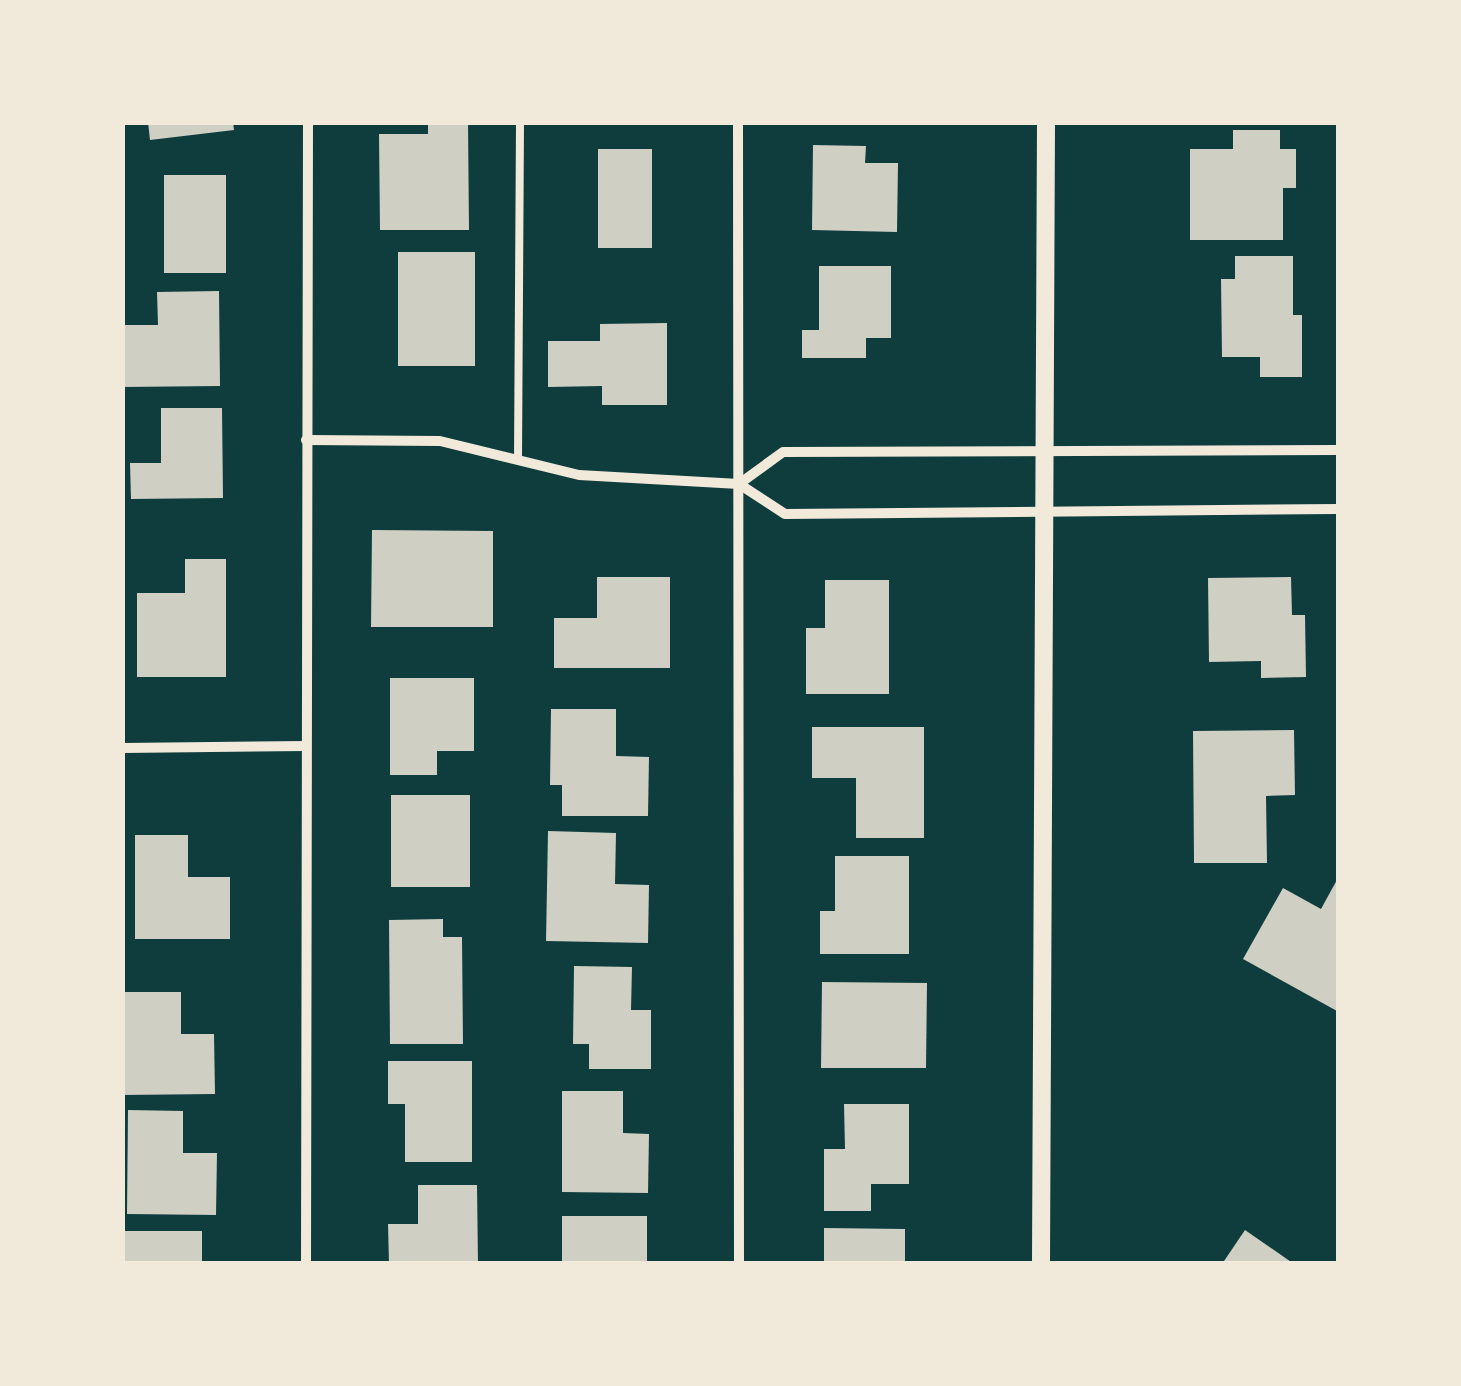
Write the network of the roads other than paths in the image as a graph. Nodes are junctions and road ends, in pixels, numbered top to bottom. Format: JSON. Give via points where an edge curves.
{"nodes":[{"id":1,"x":308,"y":122,"type":"edge"},
{"id":2,"x":520,"y":122,"type":"edge"},
{"id":3,"x":738,"y":122,"type":"edge"},
{"id":4,"x":1046,"y":122,"type":"edge"},
{"id":5,"x":306,"y":440,"type":"junction"},
{"id":6,"x":1046,"y":449,"type":"junction"},
{"id":7,"x":1338,"y":450,"type":"edge"},
{"id":8,"x":518,"y":460,"type":"junction"},
{"id":9,"x":739,"y":484,"type":"junction"},
{"id":10,"x":1338,"y":509,"type":"edge"},
{"id":11,"x":1046,"y":513,"type":"junction"},
{"id":12,"x":306,"y":746,"type":"junction"},
{"id":13,"x":122,"y":748,"type":"edge"},
{"id":14,"x":306,"y":1264,"type":"edge"},
{"id":15,"x":740,"y":1264,"type":"edge"},
{"id":16,"x":1040,"y":1264,"type":"edge"}],
"edges":[{"from":1,"to":5,"type":"street"},
{"from":2,"to":8,"type":"lane"},
{"from":3,"to":9,"type":"street"},
{"from":4,"to":6,"type":"street"},
{"from":5,"to":8,"type":"street","via":[[440,441]]},
{"from":5,"to":12,"type":"street"},
{"from":6,"to":7,"type":"street"},
{"from":6,"to":9,"type":"street","via":[[782,452]]},
{"from":6,"to":11,"type":"street"},
{"from":8,"to":9,"type":"street","via":[[579,475]]},
{"from":9,"to":11,"type":"street","via":[[785,514]]},
{"from":9,"to":15,"type":"street"},
{"from":10,"to":11,"type":"street"},
{"from":11,"to":16,"type":"street"},
{"from":12,"to":13,"type":"street"},
{"from":12,"to":14,"type":"street"}]}
